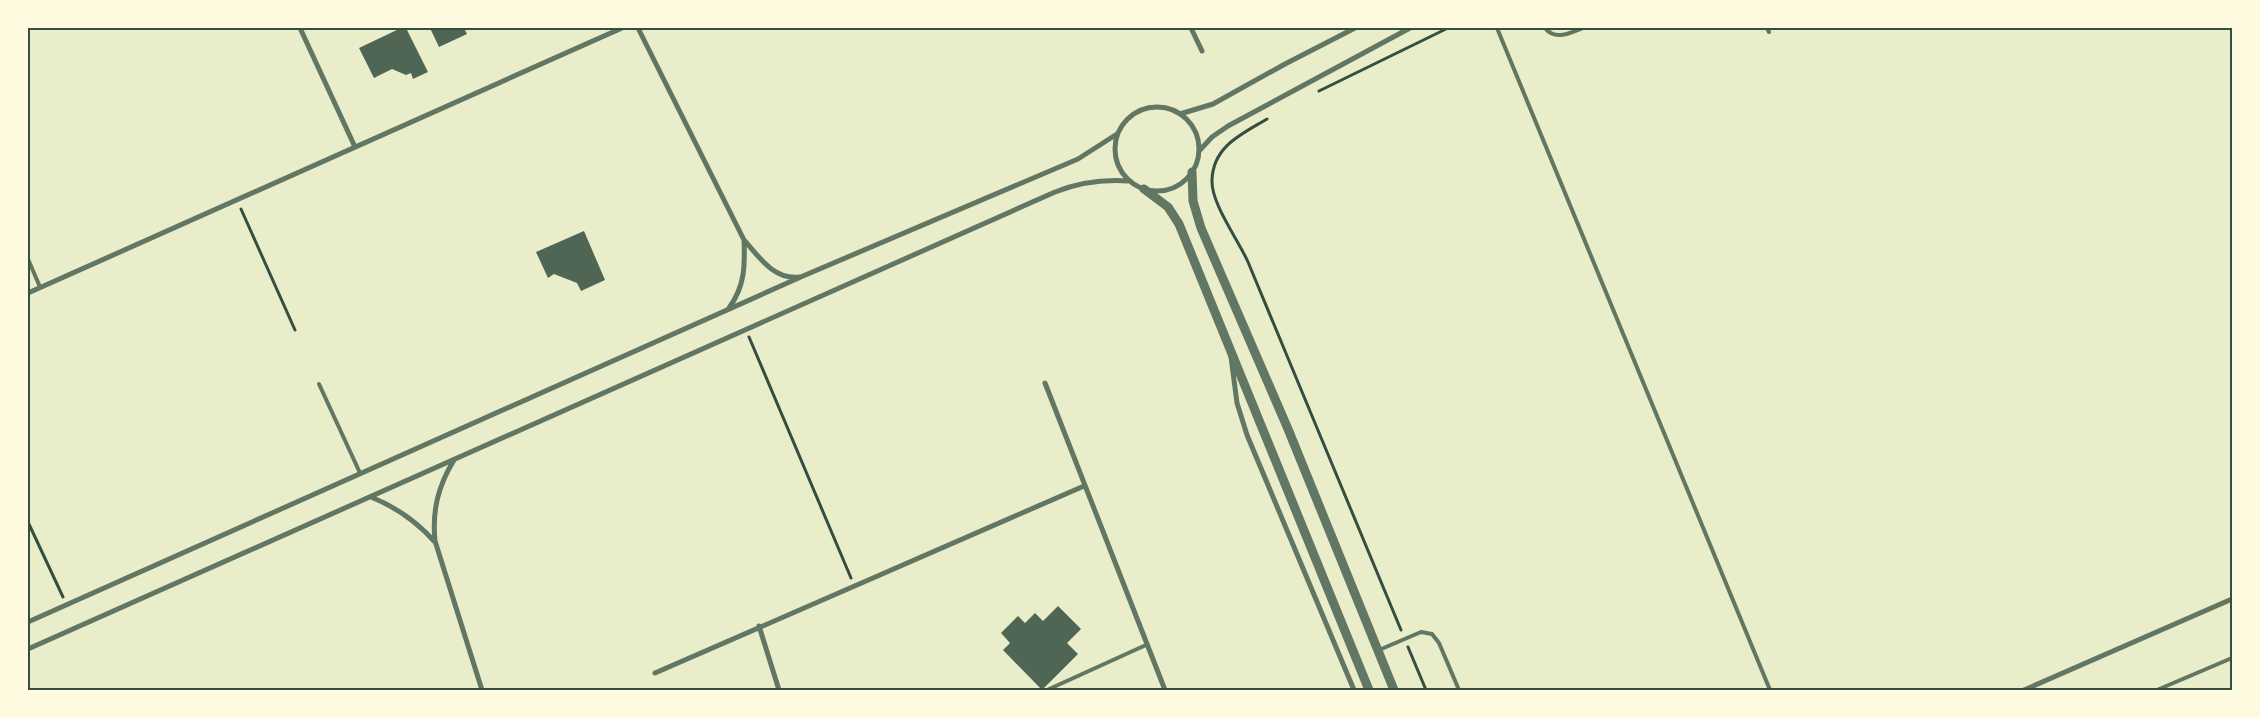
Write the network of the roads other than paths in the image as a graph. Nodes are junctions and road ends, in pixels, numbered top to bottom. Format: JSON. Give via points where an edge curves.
{"nodes":[{"id":1,"x":300,"y":28,"type":"edge"},
{"id":2,"x":622,"y":28,"type":"edge"},
{"id":3,"x":638,"y":28,"type":"edge"},
{"id":4,"x":1191,"y":28,"type":"edge"},
{"id":5,"x":1355,"y":28,"type":"edge"},
{"id":6,"x":1410,"y":28,"type":"edge"},
{"id":7,"x":1497,"y":28,"type":"edge"},
{"id":8,"x":1545,"y":28,"type":"edge"},
{"id":9,"x":1583,"y":28,"type":"edge"},
{"id":10,"x":1202,"y":51,"type":"dead end"},
{"id":11,"x":1180,"y":114,"type":"junction"},
{"id":12,"x":1117,"y":134,"type":"junction"},
{"id":13,"x":355,"y":147,"type":"junction"},
{"id":14,"x":1199,"y":151,"type":"junction"},
{"id":15,"x":1192,"y":172,"type":"junction"},
{"id":16,"x":1129,"y":181,"type":"junction"},
{"id":17,"x":1144,"y":189,"type":"junction"},
{"id":18,"x":744,"y":240,"type":"junction"},
{"id":19,"x":28,"y":260,"type":"edge"},
{"id":20,"x":803,"y":276,"type":"junction"},
{"id":21,"x":40,"y":287,"type":"junction"},
{"id":22,"x":28,"y":293,"type":"edge"},
{"id":23,"x":727,"y":310,"type":"junction"},
{"id":24,"x":1230,"y":354,"type":"junction"},
{"id":25,"x":1045,"y":383,"type":"dead end"},
{"id":26,"x":319,"y":384,"type":"dead end"},
{"id":27,"x":454,"y":460,"type":"junction"},
{"id":28,"x":360,"y":473,"type":"junction"},
{"id":29,"x":1084,"y":486,"type":"junction"},
{"id":30,"x":372,"y":497,"type":"junction"},
{"id":31,"x":435,"y":541,"type":"junction"},
{"id":32,"x":2232,"y":599,"type":"edge"},
{"id":33,"x":28,"y":622,"type":"edge"},
{"id":34,"x":759,"y":626,"type":"junction"},
{"id":35,"x":1146,"y":645,"type":"junction"},
{"id":36,"x":28,"y":649,"type":"edge"},
{"id":37,"x":1378,"y":651,"type":"junction"},
{"id":38,"x":2232,"y":658,"type":"edge"},
{"id":39,"x":655,"y":673,"type":"dead end"},
{"id":40,"x":482,"y":690,"type":"edge"},
{"id":41,"x":779,"y":690,"type":"edge"},
{"id":42,"x":1047,"y":690,"type":"edge"},
{"id":43,"x":1165,"y":690,"type":"edge"},
{"id":44,"x":1354,"y":690,"type":"edge"},
{"id":45,"x":1369,"y":690,"type":"edge"},
{"id":46,"x":1394,"y":690,"type":"edge"},
{"id":47,"x":1459,"y":690,"type":"edge"},
{"id":48,"x":1770,"y":690,"type":"edge"},
{"id":49,"x":2024,"y":690,"type":"edge"},
{"id":50,"x":2157,"y":690,"type":"edge"}],
"edges":[{"from":1,"to":13,"type":"street"},
{"from":2,"to":13,"type":"street"},
{"from":3,"to":18,"type":"street"},
{"from":4,"to":10,"type":"street"},
{"from":5,"to":11,"type":"street","via":[[1213,104]]},
{"from":6,"to":14,"type":"street","via":[[1228,126]]},
{"from":7,"to":48,"type":"lane"},
{"from":8,"to":9,"type":"lane","via":[[1563,36]]},
{"from":11,"to":12,"type":"street","via":[[1160,107],[1144,109],[1129,117]]},
{"from":11,"to":14,"type":"street","via":[[1194,130]]},
{"from":12,"to":16,"type":"street","via":[[1115,154],[1122,174]]},
{"from":12,"to":20,"type":"street","via":[[1078,158]]},
{"from":13,"to":21,"type":"street"},
{"from":14,"to":15,"type":"street"},
{"from":15,"to":17,"type":"street","via":[[1185,180],[1166,190]]},
{"from":15,"to":37,"type":"street","via":[[1193,201],[1201,228],[1288,429]]},
{"from":16,"to":17,"type":"street"},
{"from":16,"to":27,"type":"street","via":[[1099,180],[1069,186]]},
{"from":17,"to":24,"type":"street","via":[[1164,204],[1179,224]]},
{"from":18,"to":20,"type":"street","via":[[770,269],[786,276]]},
{"from":18,"to":23,"type":"street","via":[[743,281]]},
{"from":19,"to":21,"type":"lane"},
{"from":20,"to":23,"type":"street"},
{"from":21,"to":22,"type":"street"},
{"from":23,"to":28,"type":"street"},
{"from":24,"to":44,"type":"street","via":[[1233,387],[1246,435]]},
{"from":24,"to":45,"type":"street"},
{"from":25,"to":29,"type":"street"},
{"from":26,"to":28,"type":"lane"},
{"from":27,"to":30,"type":"street"},
{"from":27,"to":31,"type":"street","via":[[436,498]]},
{"from":28,"to":33,"type":"street"},
{"from":29,"to":34,"type":"street"},
{"from":29,"to":35,"type":"street"},
{"from":30,"to":31,"type":"street","via":[[412,519]]},
{"from":30,"to":36,"type":"street"},
{"from":31,"to":40,"type":"street"},
{"from":32,"to":49,"type":"street"},
{"from":34,"to":39,"type":"street"},
{"from":34,"to":41,"type":"street"},
{"from":35,"to":42,"type":"lane"},
{"from":35,"to":43,"type":"street"},
{"from":37,"to":46,"type":"street"},
{"from":37,"to":47,"type":"lane","via":[[1404,638],[1427,632],[1437,638]]},
{"from":38,"to":50,"type":"lane"}]}
